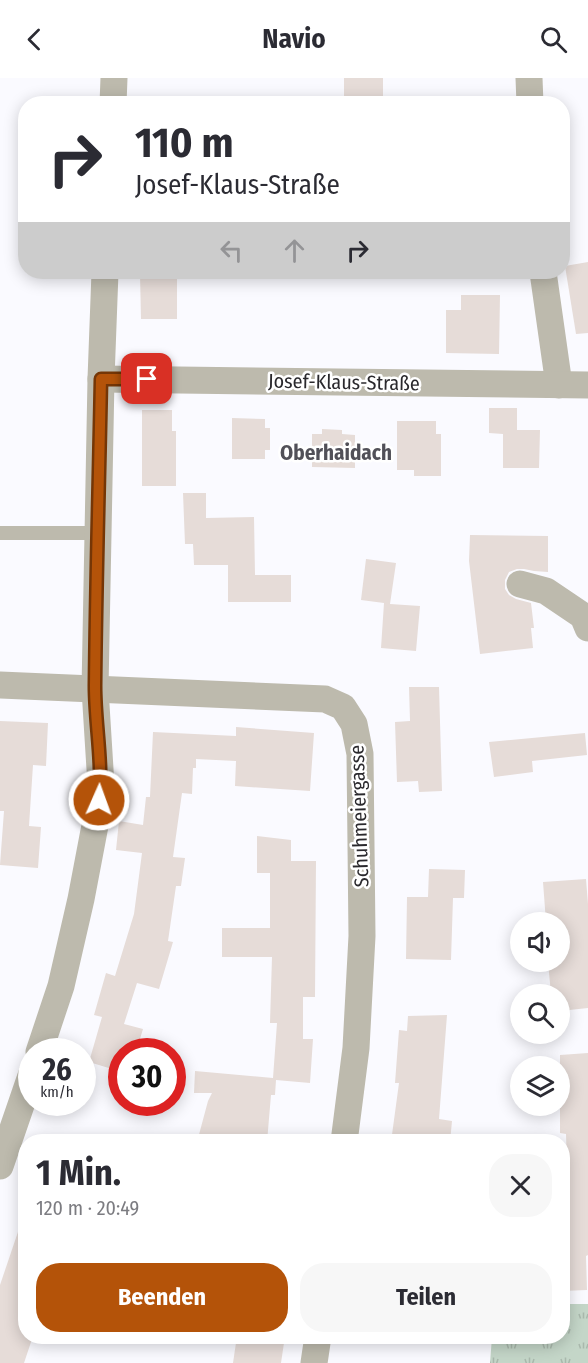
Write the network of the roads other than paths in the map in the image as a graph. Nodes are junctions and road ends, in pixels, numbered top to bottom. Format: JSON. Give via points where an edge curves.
{"nodes":[{"id":1,"x":114,"y":78,"type":"edge"},
{"id":2,"x":529,"y":78,"type":"edge"},
{"id":3,"x":113,"y":96,"type":"edge"},
{"id":4,"x":530,"y":96,"type":"edge"},
{"id":5,"x":105,"y":279,"type":"edge"},
{"id":6,"x":544,"y":279,"type":"edge"},
{"id":7,"x":101,"y":379,"type":"junction"},
{"id":8,"x":559,"y":385,"type":"junction"},
{"id":9,"x":588,"y":385,"type":"edge"},
{"id":10,"x":0,"y":533,"type":"edge"},
{"id":11,"x":98,"y":533,"type":"junction"},
{"id":12,"x":520,"y":584,"type":"dead end"},
{"id":13,"x":588,"y":628,"type":"edge"},
{"id":14,"x":0,"y":685,"type":"edge"},
{"id":15,"x":95,"y":689,"type":"junction"},
{"id":16,"x":44,"y":1038,"type":"edge"},
{"id":17,"x":18,"y":1098,"type":"edge"},
{"id":18,"x":8,"y":1116,"type":"edge"},
{"id":19,"x":345,"y":1134,"type":"edge"},
{"id":20,"x":0,"y":1166,"type":"edge"},
{"id":21,"x":317,"y":1344,"type":"edge"},
{"id":22,"x":314,"y":1363,"type":"edge"}],
"edges":[{"from":1,"to":3,"type":"street"},
{"from":2,"to":4,"type":"street"},
{"from":5,"to":7,"type":"street"},
{"from":6,"to":8,"type":"street"},
{"from":7,"to":8,"type":"street","name":"Josef-Klaus-Straße"},
{"from":7,"to":11,"type":"street"},
{"from":8,"to":9,"type":"street","name":"Josef-Klaus-Straße"},
{"from":10,"to":11,"type":"lane"},
{"from":11,"to":15,"type":"street"},
{"from":12,"to":13,"type":"street","via":[[546,591],[582,616]]},
{"from":14,"to":15,"type":"street","name":"Schuhmeiergasse"},
{"from":15,"to":16,"type":"street","via":[[101,785],[97,815],[61,986]]},
{"from":15,"to":19,"type":"street","name":"Schuhmeiergasse","via":[[325,699],[343,707],[354,724],[360,754],[362,936],[356,1047]]},
{"from":17,"to":18,"type":"street"},
{"from":18,"to":20,"type":"street"},
{"from":21,"to":22,"type":"street"}]}
